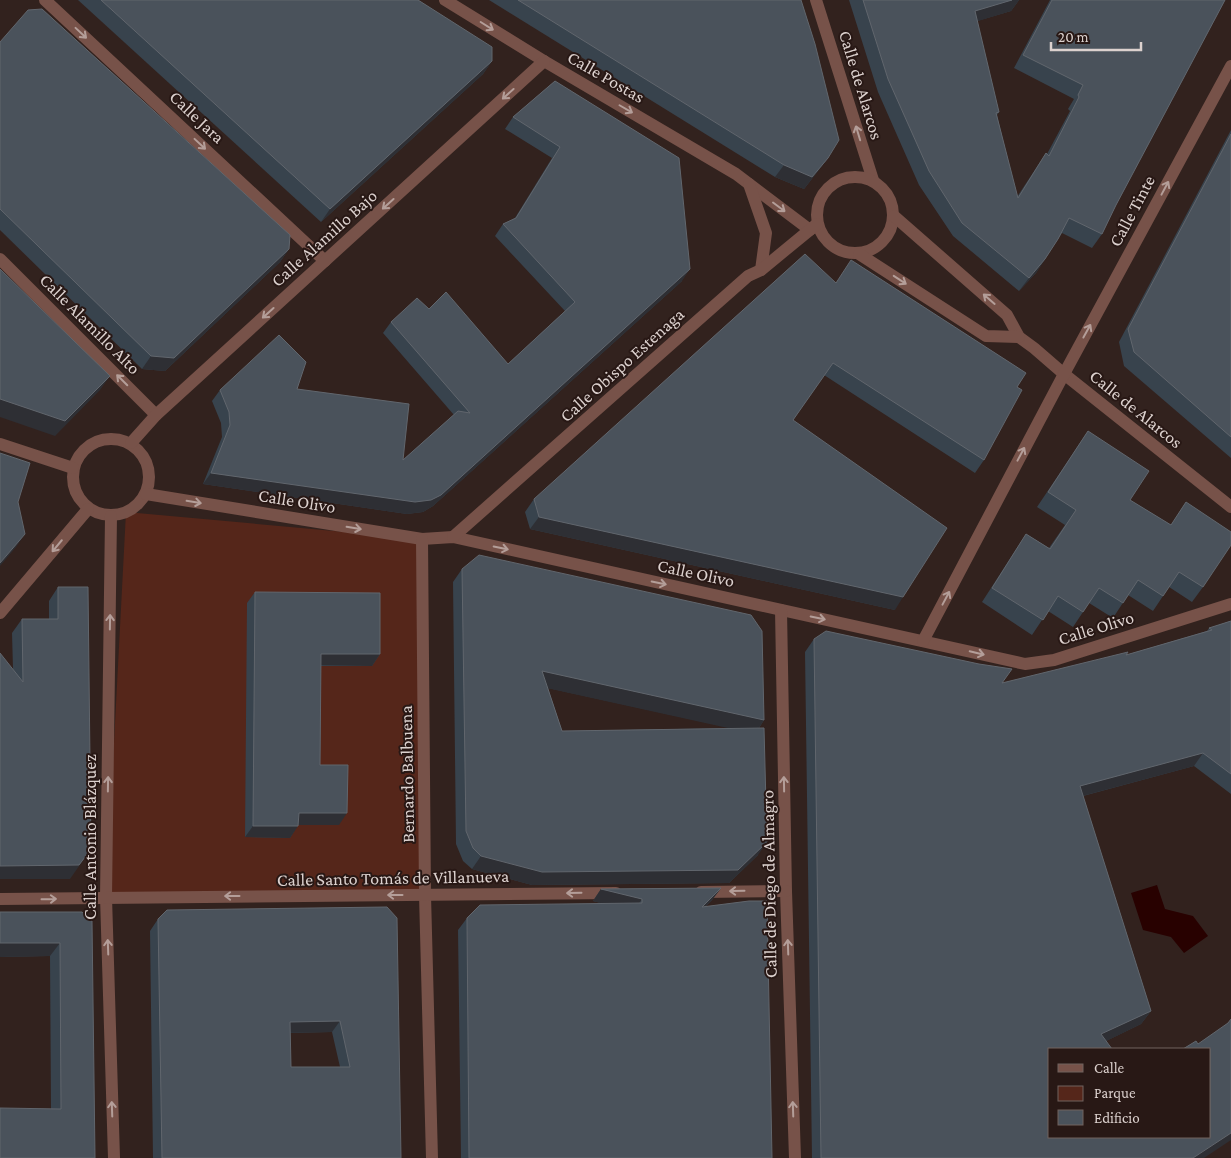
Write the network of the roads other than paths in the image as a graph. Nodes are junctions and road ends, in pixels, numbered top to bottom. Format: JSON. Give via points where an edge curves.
{"nodes":[{"id":1,"x":45,"y":0,"type":"edge"},
{"id":2,"x":445,"y":0,"type":"edge"},
{"id":3,"x":816,"y":0,"type":"edge"},
{"id":4,"x":544,"y":61,"type":"junction"},
{"id":5,"x":1231,"y":66,"type":"edge"},
{"id":6,"x":873,"y":180,"type":"junction"},
{"id":7,"x":749,"y":184,"type":"junction"},
{"id":8,"x":894,"y":216,"type":"junction"},
{"id":9,"x":814,"y":227,"type":"junction"},
{"id":10,"x":859,"y":254,"type":"junction"},
{"id":11,"x":0,"y":259,"type":"edge"},
{"id":12,"x":325,"y":261,"type":"junction"},
{"id":13,"x":761,"y":270,"type":"junction"},
{"id":14,"x":1019,"y":337,"type":"junction"},
{"id":15,"x":1064,"y":374,"type":"junction"},
{"id":16,"x":156,"y":414,"type":"junction"},
{"id":17,"x":131,"y":443,"type":"junction"},
{"id":18,"x":0,"y":444,"type":"edge"},
{"id":19,"x":73,"y":468,"type":"junction"},
{"id":20,"x":146,"y":494,"type":"junction"},
{"id":21,"x":1231,"y":507,"type":"edge"},
{"id":22,"x":88,"y":509,"type":"junction"},
{"id":23,"x":111,"y":516,"type":"junction"},
{"id":24,"x":453,"y":537,"type":"junction"},
{"id":25,"x":422,"y":539,"type":"junction"},
{"id":26,"x":1231,"y":604,"type":"edge"},
{"id":27,"x":781,"y":610,"type":"junction"},
{"id":28,"x":0,"y":613,"type":"edge"},
{"id":29,"x":923,"y":641,"type":"junction"},
{"id":30,"x":786,"y":891,"type":"junction"},
{"id":31,"x":688,"y":892,"type":"edge"},
{"id":32,"x":630,"y":893,"type":"edge"},
{"id":33,"x":425,"y":895,"type":"junction"},
{"id":34,"x":106,"y":897,"type":"junction"},
{"id":35,"x":0,"y":900,"type":"edge"},
{"id":36,"x":114,"y":1158,"type":"edge"},
{"id":37,"x":432,"y":1158,"type":"edge"},
{"id":38,"x":795,"y":1158,"type":"edge"}],
"edges":[{"from":1,"to":12,"type":"street","name":"Calle Jara","one_way":true},
{"from":2,"to":4,"type":"street","name":"Calle Postas","one_way":true},
{"from":6,"to":3,"type":"street","name":"Calle de Alarcos","one_way":true},
{"from":4,"to":7,"type":"street","name":"Calle Postas","one_way":true},
{"from":4,"to":12,"type":"street","name":"Calle Alamillo Bajo","one_way":true},
{"from":15,"to":5,"type":"street","name":"Calle Tinte","one_way":true},
{"from":6,"to":8,"type":"street","via":[[892,201]]},
{"from":6,"to":9,"type":"street","via":[[845,177],[826,188],[819,199]]},
{"from":7,"to":9,"type":"street","name":"Calle Postas","one_way":true},
{"from":7,"to":13,"type":"street","via":[[766,233]]},
{"from":8,"to":10,"type":"street","via":[[888,234],[879,245]]},
{"from":14,"to":8,"type":"street","name":"Calle de Alarcos","one_way":true,"via":[[1007,315]]},
{"from":9,"to":10,"type":"street","via":[[834,247]]},
{"from":9,"to":13,"type":"street","name":"Calle Obispo Estenaga"},
{"from":10,"to":14,"type":"street","one_way":true,"via":[[986,336]]},
{"from":16,"to":11,"type":"street","name":"Calle Alamillo Alto","one_way":true},
{"from":12,"to":16,"type":"street","name":"Calle Alamillo Bajo","one_way":true},
{"from":13,"to":24,"type":"street","name":"Calle Obispo Estenaga","via":[[748,276]]},
{"from":14,"to":15,"type":"street","name":"Calle de Alarcos"},
{"from":15,"to":21,"type":"street","name":"Calle de Alarcos"},
{"from":29,"to":15,"type":"street","name":"Calle Tinte","one_way":true},
{"from":16,"to":17,"type":"street","name":"Calle Alamillo Bajo"},
{"from":17,"to":19,"type":"street","via":[[116,438],[94,442],[80,452]]},
{"from":17,"to":20,"type":"street","via":[[143,454],[150,474]]},
{"from":18,"to":19,"type":"street"},
{"from":19,"to":22,"type":"street","via":[[72,483],[78,498]]},
{"from":20,"to":23,"type":"street","via":[[140,503],[126,512]]},
{"from":20,"to":25,"type":"street","name":"Calle Olivo","one_way":true},
{"from":22,"to":23,"type":"street"},
{"from":22,"to":28,"type":"street","one_way":true},
{"from":34,"to":23,"type":"street","name":"Calle Antonio Blázquez","one_way":true},
{"from":24,"to":25,"type":"street","name":"Calle Olivo"},
{"from":24,"to":27,"type":"street","name":"Calle Olivo","one_way":true},
{"from":25,"to":33,"type":"street","name":"Bernardo Balbuena"},
{"from":29,"to":26,"type":"street","name":"Calle Olivo","one_way":true,"via":[[1025,664],[1054,660]]},
{"from":27,"to":29,"type":"street","name":"Calle Olivo","one_way":true},
{"from":30,"to":27,"type":"street","name":"Calle de Diego de Almagro","one_way":true},
{"from":30,"to":31,"type":"street","one_way":true},
{"from":38,"to":30,"type":"street","name":"Calle de Diego de Almagro","one_way":true},
{"from":32,"to":33,"type":"street","name":"Calle Santo Tomás de Villanueva","one_way":true},
{"from":33,"to":34,"type":"street","name":"Calle Santo Tomás de Villanueva","one_way":true},
{"from":33,"to":37,"type":"street","name":"Bernardo Balbuena"},
{"from":35,"to":34,"type":"street","name":"Calle Santo Tomás de Villanueva","one_way":true},
{"from":36,"to":34,"type":"street","name":"Calle Antonio Blázquez","one_way":true}]}
